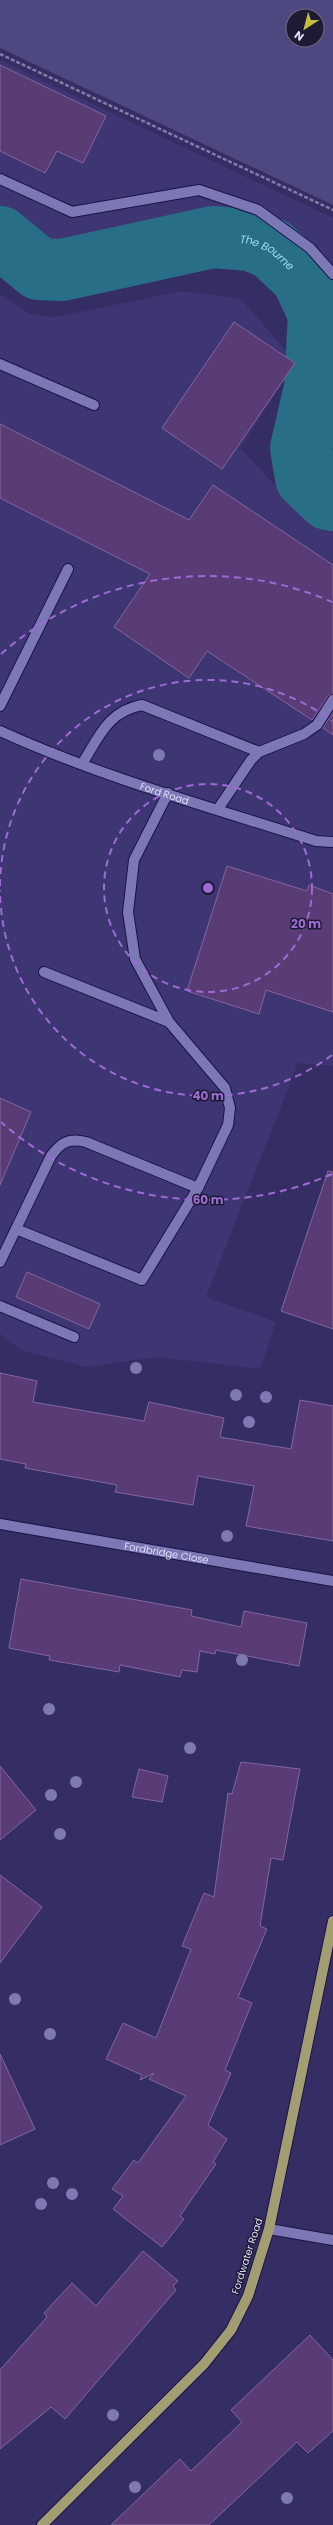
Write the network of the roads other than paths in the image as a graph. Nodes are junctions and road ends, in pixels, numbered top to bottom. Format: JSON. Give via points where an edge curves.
{"nodes":[{"id":1,"x":0,"y":179,"type":"edge"},
{"id":2,"x":333,"y":274,"type":"edge"},
{"id":3,"x":0,"y":364,"type":"edge"},
{"id":4,"x":94,"y":404,"type":"dead end"},
{"id":5,"x":68,"y":569,"type":"dead end"},
{"id":6,"x":333,"y":700,"type":"edge"},
{"id":7,"x":0,"y":706,"type":"edge"},
{"id":8,"x":0,"y":731,"type":"edge"},
{"id":9,"x":259,"y":752,"type":"junction"},
{"id":10,"x":82,"y":764,"type":"junction"},
{"id":11,"x":168,"y":793,"type":"junction"},
{"id":12,"x":218,"y":810,"type":"junction"},
{"id":13,"x":333,"y":842,"type":"edge"},
{"id":14,"x":44,"y":972,"type":"dead end"},
{"id":15,"x":169,"y":1022,"type":"junction"},
{"id":16,"x":198,"y":1188,"type":"junction"},
{"id":17,"x":16,"y":1229,"type":"junction"},
{"id":18,"x":0,"y":1262,"type":"edge"},
{"id":19,"x":0,"y":1306,"type":"edge"},
{"id":20,"x":74,"y":1337,"type":"dead end"},
{"id":21,"x":0,"y":1524,"type":"edge"},
{"id":22,"x":333,"y":1581,"type":"edge"},
{"id":23,"x":333,"y":1921,"type":"edge"},
{"id":24,"x":269,"y":2229,"type":"junction"},
{"id":25,"x":333,"y":2240,"type":"edge"},
{"id":26,"x":42,"y":2525,"type":"edge"}],
"edges":[{"from":1,"to":2,"type":"street","via":[[72,212],[199,190],[258,210],[310,248]]},
{"from":3,"to":4,"type":"street"},
{"from":5,"to":7,"type":"street"},
{"from":6,"to":9,"type":"street","via":[[317,725],[304,734]]},
{"from":8,"to":10,"type":"street","name":"Ford Road"},
{"from":9,"to":10,"type":"street","via":[[142,705],[127,708],[112,718]]},
{"from":9,"to":12,"type":"street"},
{"from":10,"to":11,"type":"street","name":"Ford Road"},
{"from":11,"to":12,"type":"street","name":"Ford Road"},
{"from":11,"to":15,"type":"street","via":[[134,860],[128,912],[135,959]]},
{"from":12,"to":13,"type":"street","name":"Ford Road","via":[[316,841]]},
{"from":14,"to":15,"type":"street"},
{"from":15,"to":16,"type":"street","via":[[225,1088],[230,1108],[228,1125]]},
{"from":16,"to":17,"type":"street","via":[[142,1280]]},
{"from":16,"to":17,"type":"street","via":[[86,1142],[72,1139],[59,1144],[51,1156]]},
{"from":17,"to":18,"type":"street"},
{"from":19,"to":20,"type":"street"},
{"from":21,"to":22,"type":"street","name":"Fordbridge Close"},
{"from":23,"to":24,"type":"main road","name":"Fordwater Road"},
{"from":24,"to":25,"type":"street"},
{"from":24,"to":26,"type":"main road","name":"Fordwater Road","via":[[248,2296],[231,2330],[204,2364]]}]}
